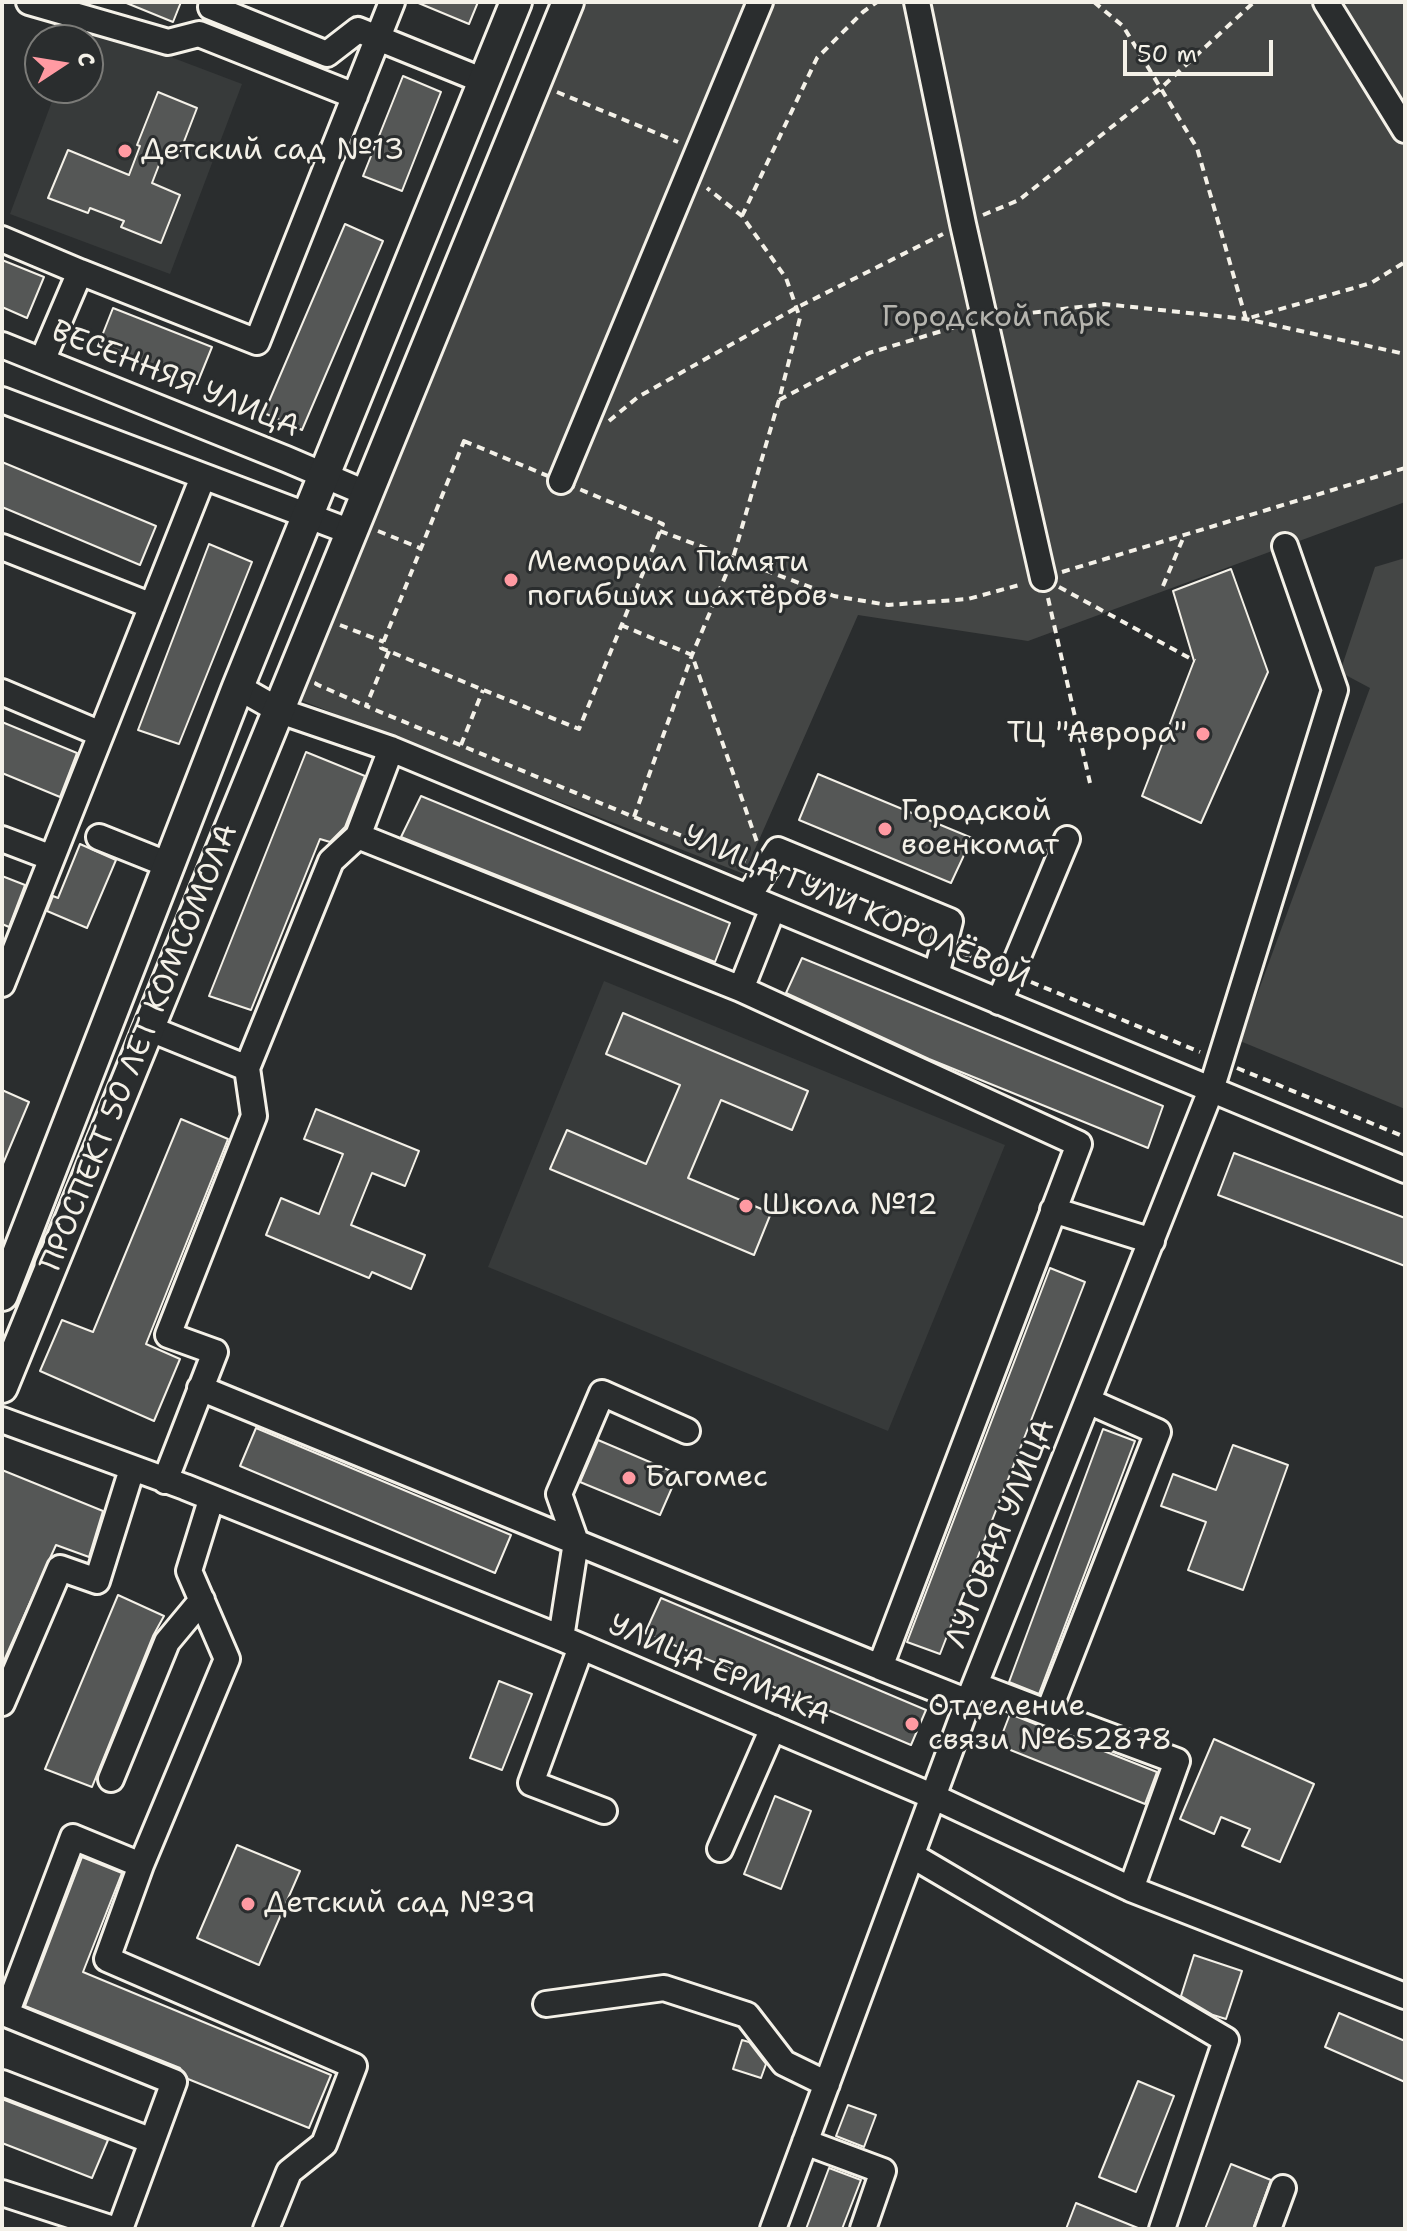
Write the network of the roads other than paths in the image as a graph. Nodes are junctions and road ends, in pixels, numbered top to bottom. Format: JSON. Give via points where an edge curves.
{"nodes":[{"id":1,"x":29,"y":2,"type":"edge"},
{"id":2,"x":213,"y":2,"type":"edge"},
{"id":3,"x":392,"y":2,"type":"edge"},
{"id":4,"x":516,"y":2,"type":"edge"},
{"id":5,"x":568,"y":2,"type":"edge"},
{"id":6,"x":760,"y":2,"type":"edge"},
{"id":7,"x":917,"y":2,"type":"edge"},
{"id":8,"x":1326,"y":2,"type":"edge"},
{"id":9,"x":378,"y":37,"type":"junction"},
{"id":10,"x":484,"y":81,"type":"junction"},
{"id":11,"x":355,"y":96,"type":"junction"},
{"id":12,"x":1405,"y":130,"type":"edge"},
{"id":13,"x":2,"y":239,"type":"edge"},
{"id":14,"x":80,"y":272,"type":"junction"},
{"id":15,"x":2,"y":345,"type":"edge"},
{"id":16,"x":42,"y":361,"type":"junction"},
{"id":17,"x":2,"y":400,"type":"edge"},
{"id":18,"x":324,"y":475,"type":"junction"},
{"id":19,"x":203,"y":477,"type":"junction"},
{"id":20,"x":561,"y":481,"type":"road end"},
{"id":21,"x":368,"y":494,"type":"junction"},
{"id":22,"x":308,"y":517,"type":"junction"},
{"id":23,"x":364,"y":531,"type":"junction"},
{"id":24,"x":1285,"y":546,"type":"dead end"},
{"id":25,"x":2,"y":547,"type":"edge"},
{"id":26,"x":1043,"y":578,"type":"road end"},
{"id":27,"x":152,"y":606,"type":"junction"},
{"id":28,"x":238,"y":687,"type":"junction"},
{"id":29,"x":2,"y":692,"type":"edge"},
{"id":30,"x":280,"y":711,"type":"junction"},
{"id":31,"x":101,"y":734,"type":"junction"},
{"id":32,"x":391,"y":749,"type":"junction"},
{"id":33,"x":358,"y":836,"type":"junction"},
{"id":34,"x":99,"y":837,"type":"dead end"},
{"id":35,"x":2,"y":839,"type":"edge"},
{"id":36,"x":1067,"y":839,"type":"dead end"},
{"id":37,"x":52,"y":858,"type":"junction"},
{"id":38,"x":169,"y":865,"type":"junction"},
{"id":39,"x":748,"y":897,"type":"junction"},
{"id":40,"x":773,"y":908,"type":"junction"},
{"id":41,"x":936,"y":975,"type":"junction"},
{"id":42,"x":2,"y":984,"type":"edge"},
{"id":43,"x":741,"y":989,"type":"junction"},
{"id":44,"x":999,"y":1002,"type":"junction"},
{"id":45,"x":148,"y":1028,"type":"junction"},
{"id":46,"x":247,"y":1068,"type":"junction"},
{"id":47,"x":1211,"y":1090,"type":"junction"},
{"id":48,"x":1405,"y":1170,"type":"edge"},
{"id":49,"x":1053,"y":1210,"type":"junction"},
{"id":50,"x":1152,"y":1241,"type":"junction"},
{"id":51,"x":2,"y":1295,"type":"edge"},
{"id":52,"x":2,"y":1387,"type":"edge"},
{"id":53,"x":200,"y":1388,"type":"junction"},
{"id":54,"x":1088,"y":1401,"type":"junction"},
{"id":55,"x":2,"y":1420,"type":"edge"},
{"id":56,"x":687,"y":1431,"type":"dead end"},
{"id":57,"x":132,"y":1469,"type":"junction"},
{"id":58,"x":165,"y":1481,"type":"junction"},
{"id":59,"x":211,"y":1500,"type":"junction"},
{"id":60,"x":576,"y":1542,"type":"junction"},
{"id":61,"x":202,"y":1600,"type":"junction"},
{"id":62,"x":571,"y":1643,"type":"junction"},
{"id":63,"x":880,"y":1667,"type":"junction"},
{"id":64,"x":972,"y":1693,"type":"junction"},
{"id":65,"x":2,"y":1703,"type":"edge"},
{"id":66,"x":1048,"y":1713,"type":"junction"},
{"id":67,"x":773,"y":1728,"type":"junction"},
{"id":68,"x":111,"y":1779,"type":"dead end"},
{"id":69,"x":932,"y":1796,"type":"junction"},
{"id":70,"x":604,"y":1811,"type":"dead end"},
{"id":71,"x":720,"y":1849,"type":"dead end"},
{"id":72,"x":913,"y":1856,"type":"junction"},
{"id":73,"x":141,"y":1865,"type":"junction"},
{"id":74,"x":1131,"y":1889,"type":"junction"},
{"id":75,"x":1405,"y":1996,"type":"edge"},
{"id":76,"x":546,"y":2004,"type":"dead end"},
{"id":77,"x":2,"y":2083,"type":"edge"},
{"id":78,"x":827,"y":2084,"type":"junction"},
{"id":79,"x":152,"y":2141,"type":"junction"},
{"id":80,"x":805,"y":2142,"type":"junction"},
{"id":81,"x":1283,"y":2188,"type":"dead end"},
{"id":82,"x":2,"y":2193,"type":"edge"},
{"id":83,"x":113,"y":2229,"type":"edge"},
{"id":84,"x":120,"y":2229,"type":"edge"},
{"id":85,"x":266,"y":2229,"type":"edge"},
{"id":86,"x":773,"y":2229,"type":"edge"},
{"id":87,"x":863,"y":2229,"type":"edge"},
{"id":88,"x":1162,"y":2229,"type":"edge"},
{"id":89,"x":1268,"y":2229,"type":"edge"}],
"edges":[{"from":1,"to":11,"type":"street","via":[[168,42],[199,34]]},
{"from":2,"to":9,"type":"street","via":[[211,7],[327,54],[358,30]]},
{"from":3,"to":9,"type":"street"},
{"from":4,"to":10,"type":"main road","name":"ПРОСПЕКТ 50 ЛЕТ КОМСОМОЛА"},
{"from":5,"to":21,"type":"main road","name":"ПРОСПЕКТ 50 ЛЕТ КОМСОМОЛА"},
{"from":6,"to":20,"type":"street"},
{"from":7,"to":26,"type":"street"},
{"from":8,"to":12,"type":"street"},
{"from":9,"to":10,"type":"street"},
{"from":9,"to":11,"type":"street"},
{"from":10,"to":18,"type":"main road","name":"ПРОСПЕКТ 50 ЛЕТ КОМСОМОЛА"},
{"from":11,"to":14,"type":"street","via":[[257,342]]},
{"from":13,"to":14,"type":"street"},
{"from":14,"to":16,"type":"street"},
{"from":15,"to":16,"type":"street","name":"ВЕСЕННЯЯ УЛИЦА"},
{"from":16,"to":18,"type":"street","name":"ВЕСЕННЯЯ УЛИЦА"},
{"from":17,"to":19,"type":"street"},
{"from":18,"to":21,"type":"street"},
{"from":18,"to":22,"type":"main road","name":"ПРОСПЕКТ 50 ЛЕТ КОМСОМОЛА"},
{"from":19,"to":22,"type":"street"},
{"from":19,"to":27,"type":"street"},
{"from":21,"to":23,"type":"main road","name":"ПРОСПЕКТ 50 ЛЕТ КОМСОМОЛА"},
{"from":22,"to":23,"type":"street"},
{"from":22,"to":28,"type":"main road","name":"ПРОСПЕКТ 50 ЛЕТ КОМСОМОЛА"},
{"from":23,"to":30,"type":"main road","name":"ПРОСПЕКТ 50 ЛЕТ КОМСОМОЛА"},
{"from":24,"to":47,"type":"street","name":"ЛУГОВАЯ УЛИЦА","via":[[1335,690]]},
{"from":25,"to":27,"type":"street"},
{"from":27,"to":31,"type":"street"},
{"from":28,"to":30,"type":"street"},
{"from":28,"to":38,"type":"main road","name":"ПРОСПЕКТ 50 ЛЕТ КОМСОМОЛА"},
{"from":29,"to":31,"type":"street"},
{"from":30,"to":32,"type":"street","name":"УЛИЦА ГУЛИ КОРОЛЁВОЙ"},
{"from":30,"to":45,"type":"main road","name":"ПРОСПЕКТ 50 ЛЕТ КОМСОМОЛА"},
{"from":31,"to":37,"type":"street"},
{"from":32,"to":33,"type":"street"},
{"from":32,"to":39,"type":"street","name":"УЛИЦА ГУЛИ КОРОЛЁВОЙ"},
{"from":33,"to":43,"type":"street"},
{"from":33,"to":46,"type":"street","via":[[331,861]]},
{"from":34,"to":38,"type":"street"},
{"from":35,"to":37,"type":"street"},
{"from":36,"to":44,"type":"street"},
{"from":37,"to":42,"type":"street"},
{"from":38,"to":51,"type":"main road","name":"ПРОСПЕКТ 50 ЛЕТ КОМСОМОЛА"},
{"from":39,"to":40,"type":"street","name":"УЛИЦА ГУЛИ КОРОЛЁВОЙ"},
{"from":39,"to":41,"type":"street","via":[[778,850],[950,921]]},
{"from":40,"to":41,"type":"street","name":"УЛИЦА ГУЛИ КОРОЛЁВОЙ"},
{"from":40,"to":43,"type":"street"},
{"from":41,"to":44,"type":"street","name":"УЛИЦА ГУЛИ КОРОЛЁВОЙ"},
{"from":43,"to":49,"type":"street","via":[[1079,1144]]},
{"from":44,"to":47,"type":"street","name":"УЛИЦА ГУЛИ КОРОЛЁВОЙ"},
{"from":45,"to":46,"type":"street"},
{"from":45,"to":52,"type":"main road","name":"ПРОСПЕКТ 50 ЛЕТ КОМСОМОЛА"},
{"from":46,"to":53,"type":"street","via":[[254,1116],[168,1335],[215,1352]]},
{"from":47,"to":48,"type":"street","name":"УЛИЦА ГУЛИ КОРОЛЁВОЙ"},
{"from":47,"to":50,"type":"street","name":"ЛУГОВАЯ УЛИЦА"},
{"from":49,"to":50,"type":"street"},
{"from":49,"to":63,"type":"street"},
{"from":50,"to":54,"type":"street","name":"ЛУГОВАЯ УЛИЦА"},
{"from":53,"to":58,"type":"street"},
{"from":53,"to":60,"type":"street"},
{"from":54,"to":64,"type":"street","name":"ЛУГОВАЯ УЛИЦА"},
{"from":54,"to":66,"type":"street","via":[[1158,1432]]},
{"from":55,"to":57,"type":"street","name":"УЛИЦА ЕРМАКА"},
{"from":56,"to":60,"type":"street","via":[[602,1393],[559,1494]]},
{"from":57,"to":58,"type":"street","name":"УЛИЦА ЕРМАКА"},
{"from":57,"to":65,"type":"street","via":[[97,1581],[60,1568]]},
{"from":58,"to":59,"type":"street","name":"УЛИЦА ЕРМАКА"},
{"from":59,"to":61,"type":"street","via":[[189,1571]]},
{"from":59,"to":62,"type":"street","name":"УЛИЦА ЕРМАКА"},
{"from":60,"to":62,"type":"street"},
{"from":60,"to":63,"type":"street"},
{"from":61,"to":68,"type":"street","via":[[167,1642]]},
{"from":61,"to":73,"type":"street","via":[[227,1659]]},
{"from":62,"to":67,"type":"street","name":"УЛИЦА ЕРМАКА"},
{"from":62,"to":70,"type":"street","via":[[531,1783]]},
{"from":63,"to":64,"type":"street"},
{"from":64,"to":66,"type":"street"},
{"from":64,"to":69,"type":"street","name":"ЛУГОВАЯ УЛИЦА"},
{"from":66,"to":74,"type":"street","via":[[1177,1761]]},
{"from":67,"to":69,"type":"street","name":"УЛИЦА ЕРМАКА"},
{"from":67,"to":71,"type":"street"},
{"from":69,"to":72,"type":"street","name":"ЛУГОВАЯ УЛИЦА"},
{"from":69,"to":74,"type":"street","name":"УЛИЦА ЕРМАКА"},
{"from":72,"to":78,"type":"street","name":"ЛУГОВАЯ УЛИЦА"},
{"from":72,"to":88,"type":"street","via":[[1226,2040]]},
{"from":73,"to":79,"type":"street","via":[[73,1837],[6,2014],[174,2082]]},
{"from":73,"to":85,"type":"street","via":[[107,1959],[354,2066],[324,2144],[289,2172]]},
{"from":74,"to":75,"type":"street","name":"УЛИЦА ЕРМАКА"},
{"from":76,"to":78,"type":"street","via":[[664,1988],[747,2015],[784,2063]]},
{"from":77,"to":79,"type":"street"},
{"from":78,"to":80,"type":"street","name":"ЛУГОВАЯ УЛИЦА"},
{"from":79,"to":84,"type":"street"},
{"from":80,"to":86,"type":"street","name":"ЛУГОВАЯ УЛИЦА"},
{"from":80,"to":87,"type":"street","via":[[883,2171]]},
{"from":81,"to":89,"type":"street"},
{"from":82,"to":83,"type":"street"}]}
